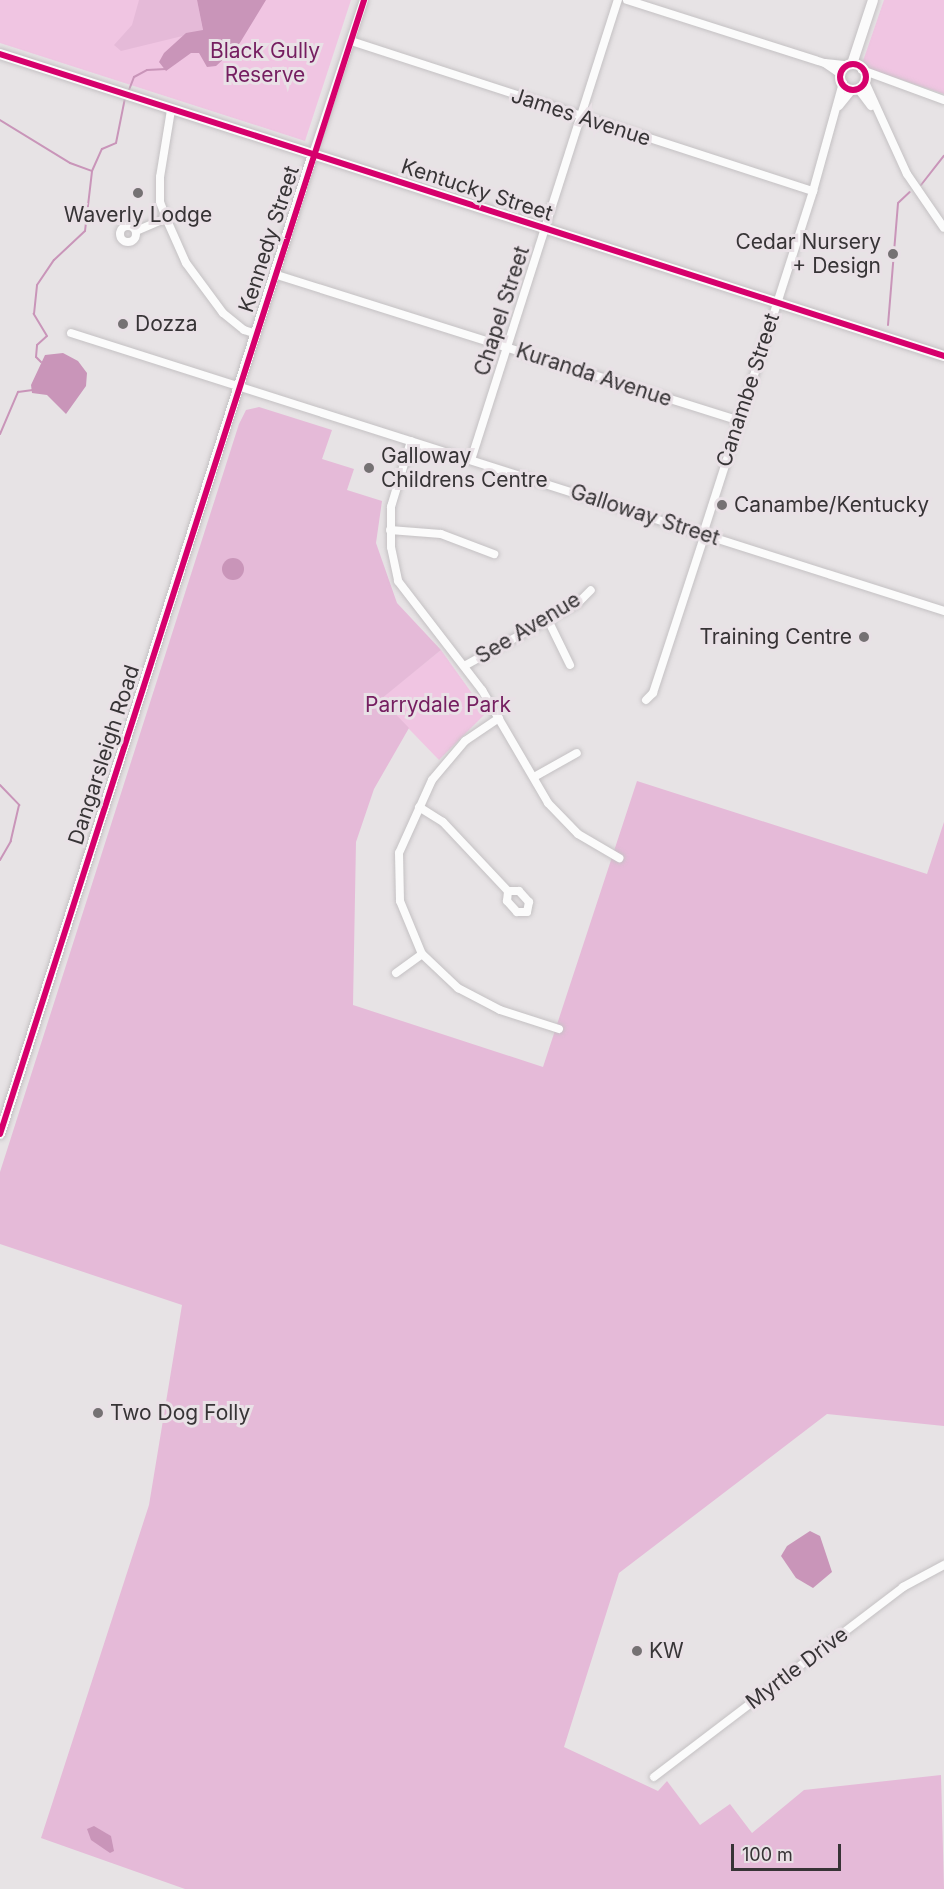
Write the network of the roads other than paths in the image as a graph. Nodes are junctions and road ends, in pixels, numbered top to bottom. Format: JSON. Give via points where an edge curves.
{"nodes":[{"id":1,"x":364,"y":0,"type":"edge"},
{"id":2,"x":618,"y":0,"type":"edge"},
{"id":3,"x":627,"y":0,"type":"edge"},
{"id":4,"x":873,"y":0,"type":"edge"},
{"id":5,"x":351,"y":41,"type":"junction"},
{"id":6,"x":0,"y":54,"type":"edge"},
{"id":7,"x":854,"y":76,"type":"junction"},
{"id":8,"x":944,"y":100,"type":"edge"},
{"id":9,"x":171,"y":110,"type":"junction"},
{"id":10,"x":581,"y":117,"type":"junction"},
{"id":11,"x":313,"y":154,"type":"junction"},
{"id":12,"x":813,"y":191,"type":"junction"},
{"id":13,"x":166,"y":218,"type":"junction"},
{"id":14,"x":944,"y":228,"type":"edge"},
{"id":15,"x":545,"y":229,"type":"junction"},
{"id":16,"x":136,"y":231,"type":"dead end"},
{"id":17,"x":277,"y":275,"type":"junction"},
{"id":18,"x":776,"y":303,"type":"junction"},
{"id":19,"x":71,"y":333,"type":"dead end"},
{"id":20,"x":256,"y":334,"type":"junction"},
{"id":21,"x":507,"y":348,"type":"junction"},
{"id":22,"x":944,"y":356,"type":"edge"},
{"id":23,"x":240,"y":386,"type":"junction"},
{"id":24,"x":739,"y":421,"type":"junction"},
{"id":25,"x":411,"y":441,"type":"junction"},
{"id":26,"x":471,"y":460,"type":"junction"},
{"id":27,"x":390,"y":530,"type":"junction"},
{"id":28,"x":704,"y":534,"type":"junction"},
{"id":29,"x":494,"y":554,"type":"dead end"},
{"id":30,"x":591,"y":590,"type":"dead end"},
{"id":31,"x":944,"y":611,"type":"edge"},
{"id":32,"x":548,"y":620,"type":"junction"},
{"id":33,"x":570,"y":664,"type":"dead end"},
{"id":34,"x":466,"y":665,"type":"junction"},
{"id":35,"x":646,"y":700,"type":"dead end"},
{"id":36,"x":499,"y":718,"type":"junction"},
{"id":37,"x":577,"y":753,"type":"dead end"},
{"id":38,"x":534,"y":777,"type":"junction"},
{"id":39,"x":419,"y":807,"type":"junction"},
{"id":40,"x":619,"y":858,"type":"dead end"},
{"id":41,"x":508,"y":891,"type":"dead end"},
{"id":42,"x":422,"y":954,"type":"junction"},
{"id":43,"x":396,"y":973,"type":"dead end"},
{"id":44,"x":559,"y":1029,"type":"dead end"},
{"id":45,"x":0,"y":1134,"type":"edge"},
{"id":46,"x":944,"y":1564,"type":"edge"},
{"id":47,"x":654,"y":1777,"type":"dead end"}],
"edges":[{"from":1,"to":5,"type":"street","name":"Kennedy Street"},
{"from":2,"to":10,"type":"street","name":"Chapel Street"},
{"from":3,"to":7,"type":"street","via":[[825,63]]},
{"from":4,"to":7,"type":"street","name":"Canambe Street","via":[[859,43]]},
{"from":5,"to":10,"type":"street","name":"James Avenue"},
{"from":5,"to":11,"type":"street","name":"Kennedy Street"},
{"from":6,"to":9,"type":"street","name":"Kentucky Street"},
{"from":7,"to":8,"type":"street","via":[[886,81]]},
{"from":7,"to":12,"type":"street","name":"Canambe Street","via":[[837,109]]},
{"from":7,"to":14,"type":"street","via":[[907,174]]},
{"from":9,"to":11,"type":"street","name":"Kentucky Street"},
{"from":9,"to":13,"type":"street","via":[[160,184]]},
{"from":10,"to":12,"type":"street","name":"James Avenue"},
{"from":10,"to":15,"type":"street","name":"Chapel Street"},
{"from":11,"to":15,"type":"street","name":"Kentucky Street"},
{"from":11,"to":17,"type":"street","name":"Kennedy Street"},
{"from":12,"to":18,"type":"street","name":"Canambe Street"},
{"from":13,"to":16,"type":"street"},
{"from":13,"to":20,"type":"street","via":[[186,263],[223,313],[244,330]]},
{"from":15,"to":18,"type":"street","name":"Kentucky Street"},
{"from":15,"to":21,"type":"street","name":"Chapel Street"},
{"from":17,"to":20,"type":"street","name":"Kennedy Street"},
{"from":17,"to":21,"type":"street","name":"Kuranda Avenue"},
{"from":18,"to":22,"type":"street","name":"Kentucky Street"},
{"from":18,"to":24,"type":"street","name":"Canambe Street"},
{"from":19,"to":23,"type":"street","name":"Galloway Street"},
{"from":20,"to":23,"type":"street","name":"Kennedy Street"},
{"from":21,"to":24,"type":"street","name":"Kuranda Avenue"},
{"from":21,"to":26,"type":"street","name":"Chapel Street"},
{"from":23,"to":25,"type":"street","name":"Galloway Street"},
{"from":23,"to":45,"type":"street","name":"Dangarsleigh Road"},
{"from":24,"to":28,"type":"street","name":"Canambe Street"},
{"from":25,"to":26,"type":"street","name":"Galloway Street"},
{"from":25,"to":27,"type":"street","via":[[391,507]]},
{"from":26,"to":28,"type":"street","name":"Galloway Street"},
{"from":27,"to":29,"type":"street","via":[[441,534]]},
{"from":27,"to":34,"type":"street","via":[[398,581]]},
{"from":28,"to":31,"type":"street","name":"Galloway Street"},
{"from":28,"to":35,"type":"street","name":"Canambe Street","via":[[653,693]]},
{"from":30,"to":32,"type":"street","name":"See Avenue","via":[[578,603]]},
{"from":32,"to":33,"type":"street"},
{"from":32,"to":34,"type":"street","name":"See Avenue"},
{"from":34,"to":36,"type":"street"},
{"from":36,"to":38,"type":"street"},
{"from":36,"to":39,"type":"street","via":[[465,741],[446,760]]},
{"from":37,"to":38,"type":"street"},
{"from":38,"to":40,"type":"street","via":[[563,820],[593,844]]},
{"from":39,"to":41,"type":"street","via":[[443,822]]},
{"from":39,"to":42,"type":"street","via":[[399,853],[397,884],[403,914]]},
{"from":42,"to":43,"type":"street"},
{"from":42,"to":44,"type":"street","via":[[458,988],[485,1004]]},
{"from":46,"to":47,"type":"street","name":"Myrtle Drive","via":[[903,1587]]}]}
